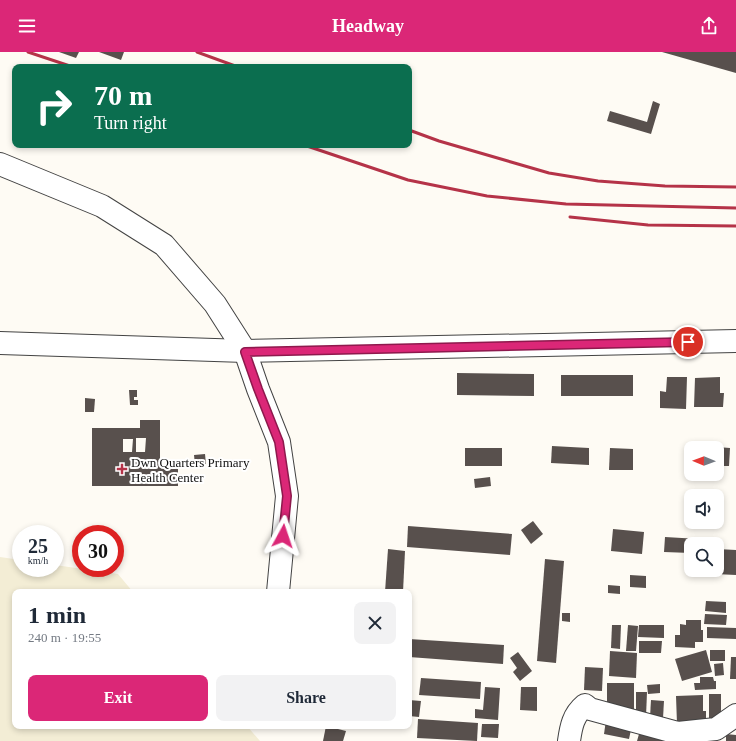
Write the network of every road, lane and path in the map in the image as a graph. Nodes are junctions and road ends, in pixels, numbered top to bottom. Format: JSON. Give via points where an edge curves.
{"nodes":[{"id":1,"x":0,"y":164,"type":"edge"},
{"id":2,"x":736,"y":341,"type":"edge"},
{"id":3,"x":0,"y":343,"type":"edge"},
{"id":4,"x":245,"y":352,"type":"junction"},
{"id":5,"x":278,"y":589,"type":"edge"},
{"id":6,"x":736,"y":715,"type":"edge"},
{"id":7,"x":678,"y":737,"type":"edge"},
{"id":8,"x":569,"y":741,"type":"edge"}],
"edges":[{"from":1,"to":4,"type":"street","via":[[102,206],[164,245],[215,304]]},
{"from":2,"to":4,"type":"street"},
{"from":3,"to":4,"type":"street"},
{"from":4,"to":5,"type":"street","via":[[279,442],[286,488]]},
{"from":6,"to":7,"type":"street","via":[[716,729]]},
{"from":7,"to":8,"type":"street","via":[[590,710],[585,706],[578,711],[572,724]]}]}
